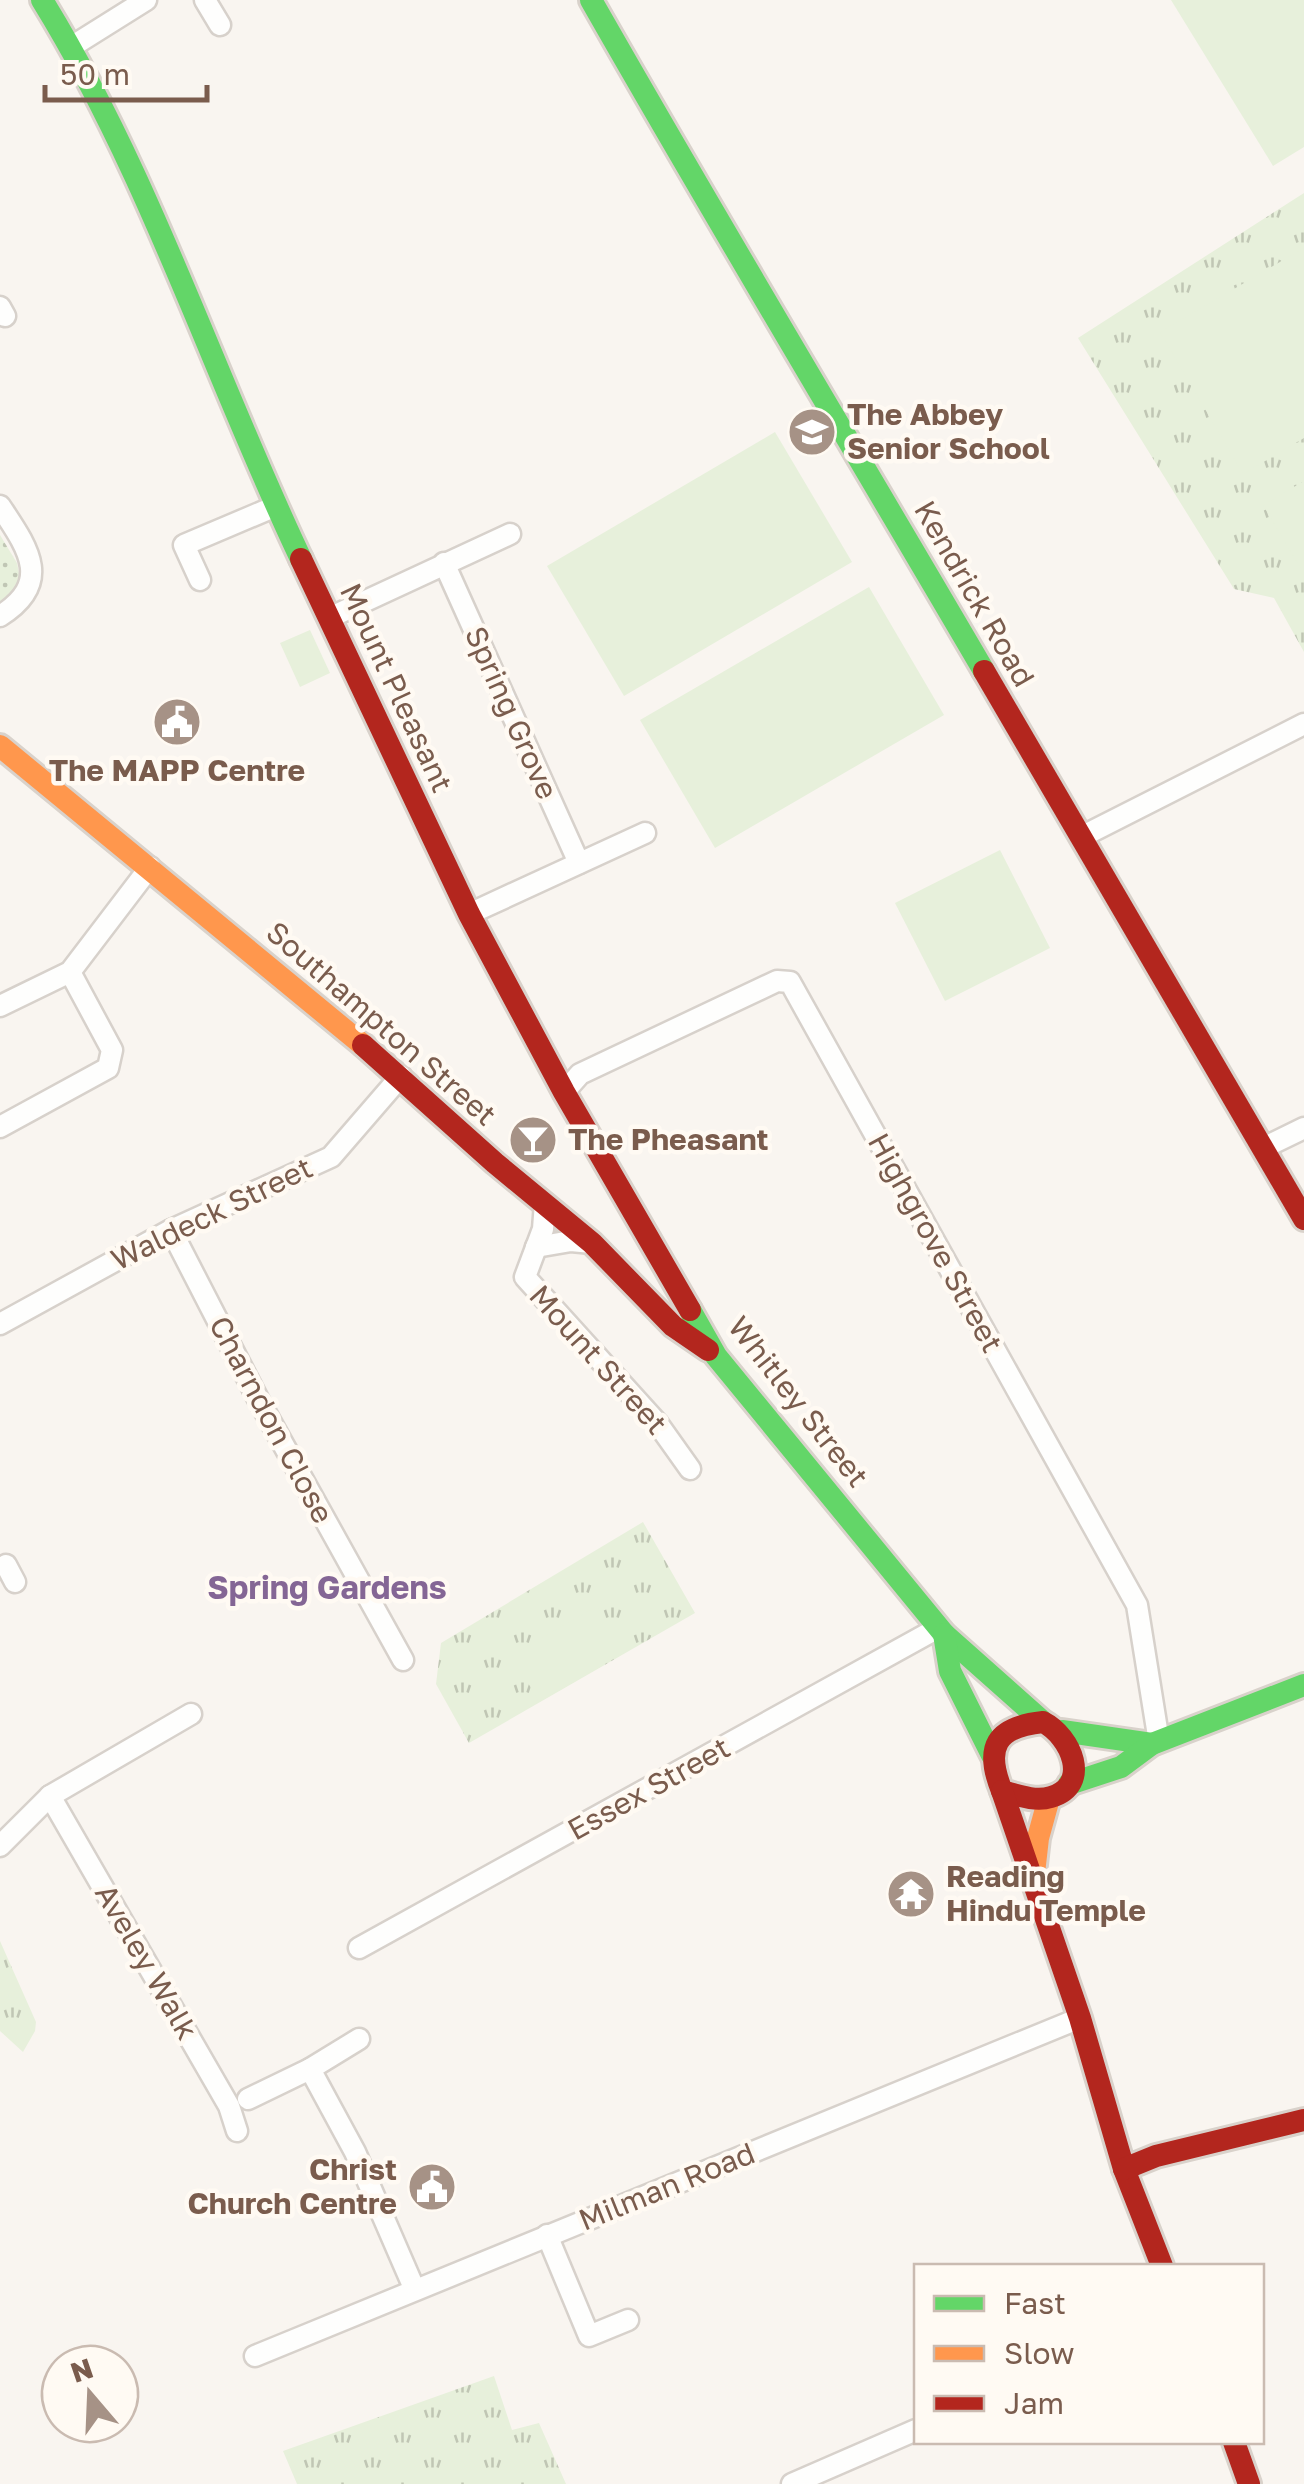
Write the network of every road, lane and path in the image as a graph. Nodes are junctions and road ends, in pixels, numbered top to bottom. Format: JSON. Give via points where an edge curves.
{"nodes":[{"id":1,"x":42,"y":0,"type":"edge"},
{"id":2,"x":146,"y":0,"type":"edge"},
{"id":3,"x":205,"y":0,"type":"edge"},
{"id":4,"x":590,"y":0,"type":"edge"},
{"id":5,"x":220,"y":25,"type":"dead end"},
{"id":6,"x":72,"y":47,"type":"junction"},
{"id":7,"x":0,"y":506,"type":"edge"},
{"id":8,"x":276,"y":506,"type":"junction"},
{"id":9,"x":510,"y":534,"type":"dead end"},
{"id":10,"x":444,"y":564,"type":"junction"},
{"id":11,"x":200,"y":580,"type":"dead end"},
{"id":12,"x":0,"y":616,"type":"edge"},
{"id":13,"x":330,"y":617,"type":"junction"},
{"id":14,"x":1304,"y":724,"type":"edge"},
{"id":15,"x":0,"y":746,"type":"edge"},
{"id":16,"x":645,"y":833,"type":"dead end"},
{"id":17,"x":1081,"y":837,"type":"junction"},
{"id":18,"x":579,"y":864,"type":"junction"},
{"id":19,"x":150,"y":867,"type":"junction"},
{"id":20,"x":469,"y":914,"type":"junction"},
{"id":21,"x":70,"y":972,"type":"junction"},
{"id":22,"x":0,"y":1006,"type":"edge"},
{"id":23,"x":401,"y":1076,"type":"junction"},
{"id":24,"x":564,"y":1092,"type":"junction"},
{"id":25,"x":0,"y":1127,"type":"edge"},
{"id":26,"x":1304,"y":1128,"type":"edge"},
{"id":27,"x":1263,"y":1148,"type":"junction"},
{"id":28,"x":545,"y":1204,"type":"junction"},
{"id":29,"x":1304,"y":1218,"type":"edge"},
{"id":30,"x":171,"y":1230,"type":"junction"},
{"id":31,"x":592,"y":1243,"type":"junction"},
{"id":32,"x":536,"y":1247,"type":"junction"},
{"id":33,"x":0,"y":1324,"type":"edge"},
{"id":34,"x":716,"y":1356,"type":"junction"},
{"id":35,"x":690,"y":1469,"type":"dead end"},
{"id":36,"x":941,"y":1631,"type":"junction"},
{"id":37,"x":403,"y":1660,"type":"dead end"},
{"id":38,"x":1304,"y":1685,"type":"edge"},
{"id":39,"x":191,"y":1714,"type":"dead end"},
{"id":40,"x":1053,"y":1727,"type":"junction"},
{"id":41,"x":1156,"y":1743,"type":"junction"},
{"id":42,"x":992,"y":1755,"type":"junction"},
{"id":43,"x":1002,"y":1791,"type":"junction"},
{"id":44,"x":1059,"y":1791,"type":"junction"},
{"id":45,"x":50,"y":1796,"type":"junction"},
{"id":46,"x":0,"y":1846,"type":"edge"},
{"id":47,"x":1034,"y":1878,"type":"junction"},
{"id":48,"x":359,"y":1948,"type":"dead end"},
{"id":49,"x":1080,"y":2018,"type":"junction"},
{"id":50,"x":359,"y":2039,"type":"dead end"},
{"id":51,"x":310,"y":2069,"type":"junction"},
{"id":52,"x":248,"y":2099,"type":"dead end"},
{"id":53,"x":1304,"y":2120,"type":"edge"},
{"id":54,"x":237,"y":2131,"type":"dead end"},
{"id":55,"x":1124,"y":2168,"type":"junction"},
{"id":56,"x":547,"y":2235,"type":"junction"},
{"id":57,"x":1161,"y":2264,"type":"edge"},
{"id":58,"x":414,"y":2288,"type":"junction"},
{"id":59,"x":628,"y":2320,"type":"dead end"},
{"id":60,"x":255,"y":2356,"type":"dead end"},
{"id":61,"x":914,"y":2431,"type":"edge"},
{"id":62,"x":1235,"y":2444,"type":"edge"},
{"id":63,"x":792,"y":2484,"type":"edge"},
{"id":64,"x":1249,"y":2484,"type":"edge"}],
"edges":[{"from":1,"to":6,"type":"main road","name":"Mount Pleasant"},
{"from":2,"to":6,"type":"street"},
{"from":3,"to":5,"type":"street"},
{"from":4,"to":17,"type":"main road","name":"Kendrick Road"},
{"from":6,"to":8,"type":"main road","name":"Mount Pleasant","via":[[138,183]]},
{"from":7,"to":12,"type":"street","via":[[28,548],[32,578],[18,605]]},
{"from":8,"to":11,"type":"street","via":[[184,545]]},
{"from":8,"to":13,"type":"main road","name":"Mount Pleasant"},
{"from":9,"to":10,"type":"street"},
{"from":10,"to":13,"type":"street"},
{"from":10,"to":18,"type":"street","name":"Spring Grove"},
{"from":13,"to":20,"type":"main road","name":"Mount Pleasant"},
{"from":14,"to":17,"type":"street"},
{"from":15,"to":19,"type":"main road","name":"Southampton Street"},
{"from":16,"to":18,"type":"street"},
{"from":17,"to":27,"type":"main road","name":"Kendrick Road"},
{"from":18,"to":20,"type":"street"},
{"from":19,"to":21,"type":"street"},
{"from":19,"to":23,"type":"main road","name":"Southampton Street"},
{"from":20,"to":24,"type":"main road","name":"Mount Pleasant"},
{"from":21,"to":22,"type":"street"},
{"from":21,"to":25,"type":"street","via":[[112,1050],[108,1068]]},
{"from":23,"to":28,"type":"main road","name":"Southampton Street"},
{"from":23,"to":30,"type":"street","name":"Waldeck Street","via":[[331,1156]]},
{"from":24,"to":34,"type":"main road","name":"Whitley Street"},
{"from":24,"to":41,"type":"street","name":"Highgrove Street","via":[[580,1074],[776,981],[790,982],[1137,1605]]},
{"from":26,"to":27,"type":"street"},
{"from":27,"to":29,"type":"main road","name":"Kendrick Road"},
{"from":28,"to":31,"type":"main road","name":"Southampton Street"},
{"from":28,"to":32,"type":"street","name":"Mount Street"},
{"from":30,"to":33,"type":"street","name":"Waldeck Street"},
{"from":30,"to":37,"type":"street","name":"Charndon Close"},
{"from":31,"to":32,"type":"street","name":"Mount Street"},
{"from":31,"to":34,"type":"main road","name":"Southampton Street","via":[[673,1326]]},
{"from":32,"to":35,"type":"street","name":"Mount Street","via":[[525,1277],[529,1283],[658,1424]]},
{"from":34,"to":36,"type":"main road","name":"Whitley Street"},
{"from":36,"to":40,"type":"main road","name":"Whitley Street"},
{"from":36,"to":42,"type":"main road","name":"Whitley Street","via":[[950,1671]]},
{"from":36,"to":48,"type":"street","name":"Essex Street"},
{"from":38,"to":41,"type":"main road"},
{"from":39,"to":45,"type":"street"},
{"from":40,"to":41,"type":"main road"},
{"from":40,"to":42,"type":"main road","via":[[1021,1723],[998,1739]]},
{"from":40,"to":44,"type":"main road","via":[[1073,1750],[1074,1772]]},
{"from":41,"to":44,"type":"main road","via":[[1121,1767]]},
{"from":42,"to":43,"type":"main road"},
{"from":43,"to":44,"type":"main road","via":[[1028,1798]]},
{"from":43,"to":47,"type":"main road"},
{"from":44,"to":47,"type":"main road","via":[[1038,1838]]},
{"from":45,"to":46,"type":"street"},
{"from":45,"to":54,"type":"street","name":"Aveley Walk","via":[[229,2106]]},
{"from":47,"to":49,"type":"main road"},
{"from":49,"to":55,"type":"main road"},
{"from":49,"to":56,"type":"street","name":"Milman Road"},
{"from":50,"to":51,"type":"street"},
{"from":51,"to":52,"type":"street"},
{"from":51,"to":58,"type":"street","via":[[355,2152]]},
{"from":53,"to":55,"type":"main road"},
{"from":55,"to":57,"type":"main road"},
{"from":56,"to":58,"type":"street","name":"Milman Road"},
{"from":56,"to":59,"type":"street","via":[[590,2336]]},
{"from":58,"to":60,"type":"street","name":"Milman Road"},
{"from":61,"to":63,"type":"street"},
{"from":62,"to":64,"type":"main road"}]}
